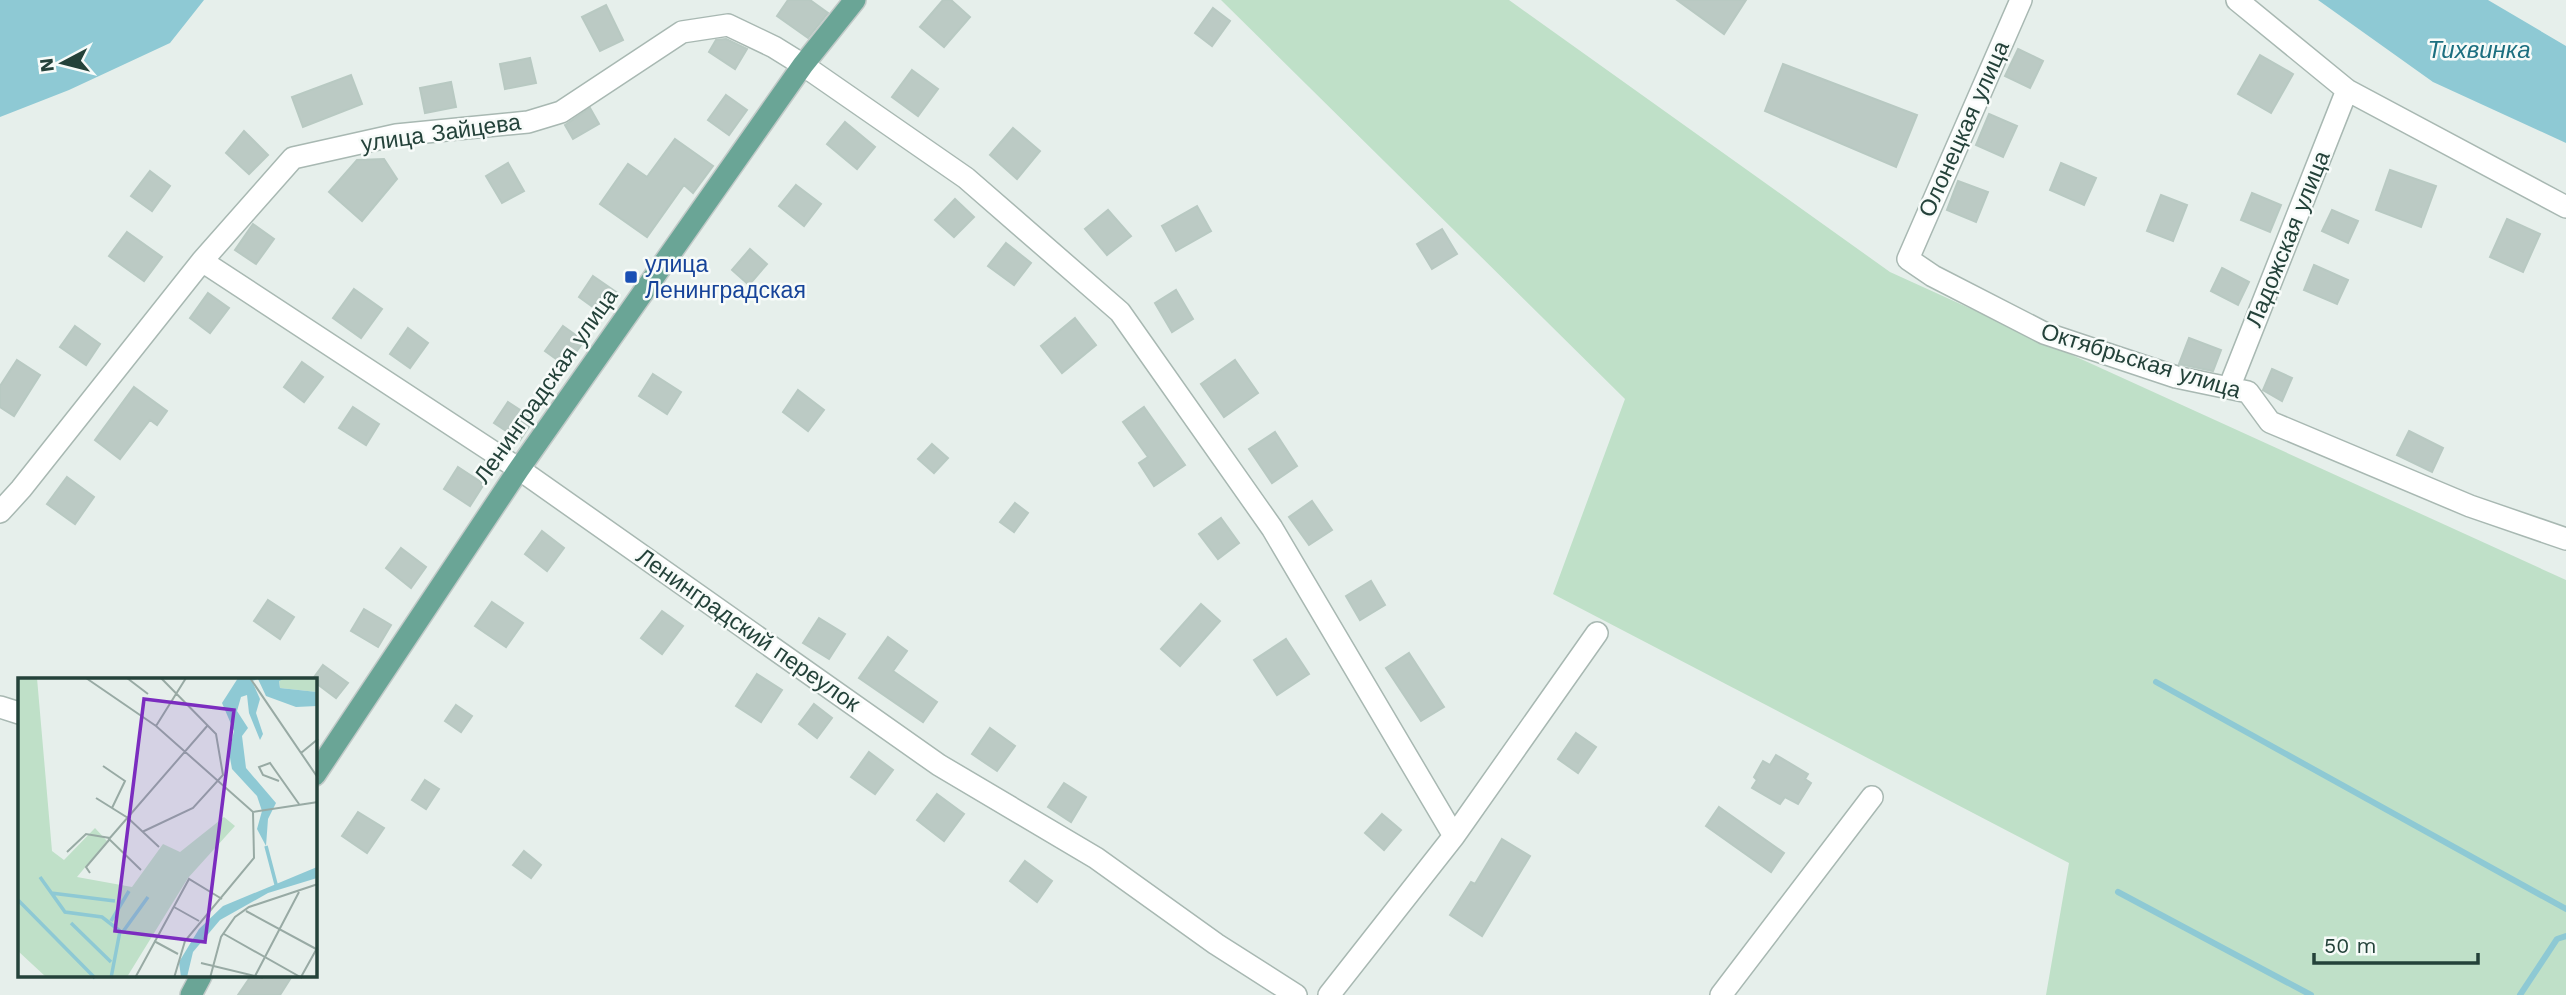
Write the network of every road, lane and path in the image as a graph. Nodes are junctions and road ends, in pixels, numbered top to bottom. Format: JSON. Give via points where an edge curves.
{"nodes":[{"id":1,"x":855,"y":0,"type":"edge"},
{"id":2,"x":2021,"y":0,"type":"edge"},
{"id":3,"x":2238,"y":0,"type":"edge"},
{"id":4,"x":803,"y":65,"type":"junction"},
{"id":5,"x":2347,"y":90,"type":"junction"},
{"id":6,"x":2566,"y":206,"type":"edge"},
{"id":7,"x":1908,"y":259,"type":"joint"},
{"id":8,"x":202,"y":261,"type":"junction"},
{"id":9,"x":2230,"y":388,"type":"junction"},
{"id":10,"x":519,"y":469,"type":"junction"},
{"id":11,"x":0,"y":512,"type":"edge"},
{"id":12,"x":2566,"y":539,"type":"edge"},
{"id":13,"x":1597,"y":633,"type":"dead end"},
{"id":14,"x":0,"y":707,"type":"edge"},
{"id":15,"x":18,"y":713,"type":"edge"},
{"id":16,"x":317,"y":772,"type":"edge"},
{"id":17,"x":1871,"y":797,"type":"dead end"},
{"id":18,"x":1454,"y":836,"type":"junction"},
{"id":19,"x":200,"y":978,"type":"edge"},
{"id":20,"x":191,"y":995,"type":"edge"},
{"id":21,"x":1296,"y":995,"type":"edge"},
{"id":22,"x":1329,"y":995,"type":"edge"},
{"id":23,"x":1721,"y":995,"type":"edge"}],
"edges":[{"from":1,"to":4,"type":"main road","name":"Ленинградская улица"},
{"from":2,"to":7,"type":"street","name":"Олонецкая улица"},
{"from":3,"to":5,"type":"street"},
{"from":4,"to":8,"type":"street","name":"улица Зайцева","via":[[728,25],[682,32],[561,112],[528,122],[396,135],[293,158]]},
{"from":4,"to":10,"type":"main road","name":"Ленинградская улица"},
{"from":4,"to":18,"type":"street","name":"улица Зайцева","via":[[966,178],[1120,312],[1272,528]]},
{"from":5,"to":6,"type":"street"},
{"from":5,"to":9,"type":"street","name":"Ладожская улица"},
{"from":7,"to":9,"type":"street","name":"Октябрьская улица","via":[[2044,333],[2176,377]]},
{"from":8,"to":10,"type":"street","name":"Ленинградский переулок"},
{"from":8,"to":11,"type":"street","name":"улица Зайцева"},
{"from":9,"to":12,"type":"street","name":"Октябрьская улица","via":[[2248,392],[2270,422],[2470,506]]},
{"from":10,"to":16,"type":"main road","name":"Ленинградская улица"},
{"from":10,"to":21,"type":"street","name":"Ленинградский переулок","via":[[939,765],[1096,858]]},
{"from":13,"to":18,"type":"street"},
{"from":14,"to":15,"type":"street"},
{"from":17,"to":23,"type":"street"},
{"from":18,"to":22,"type":"street"},
{"from":19,"to":20,"type":"main road"}]}
